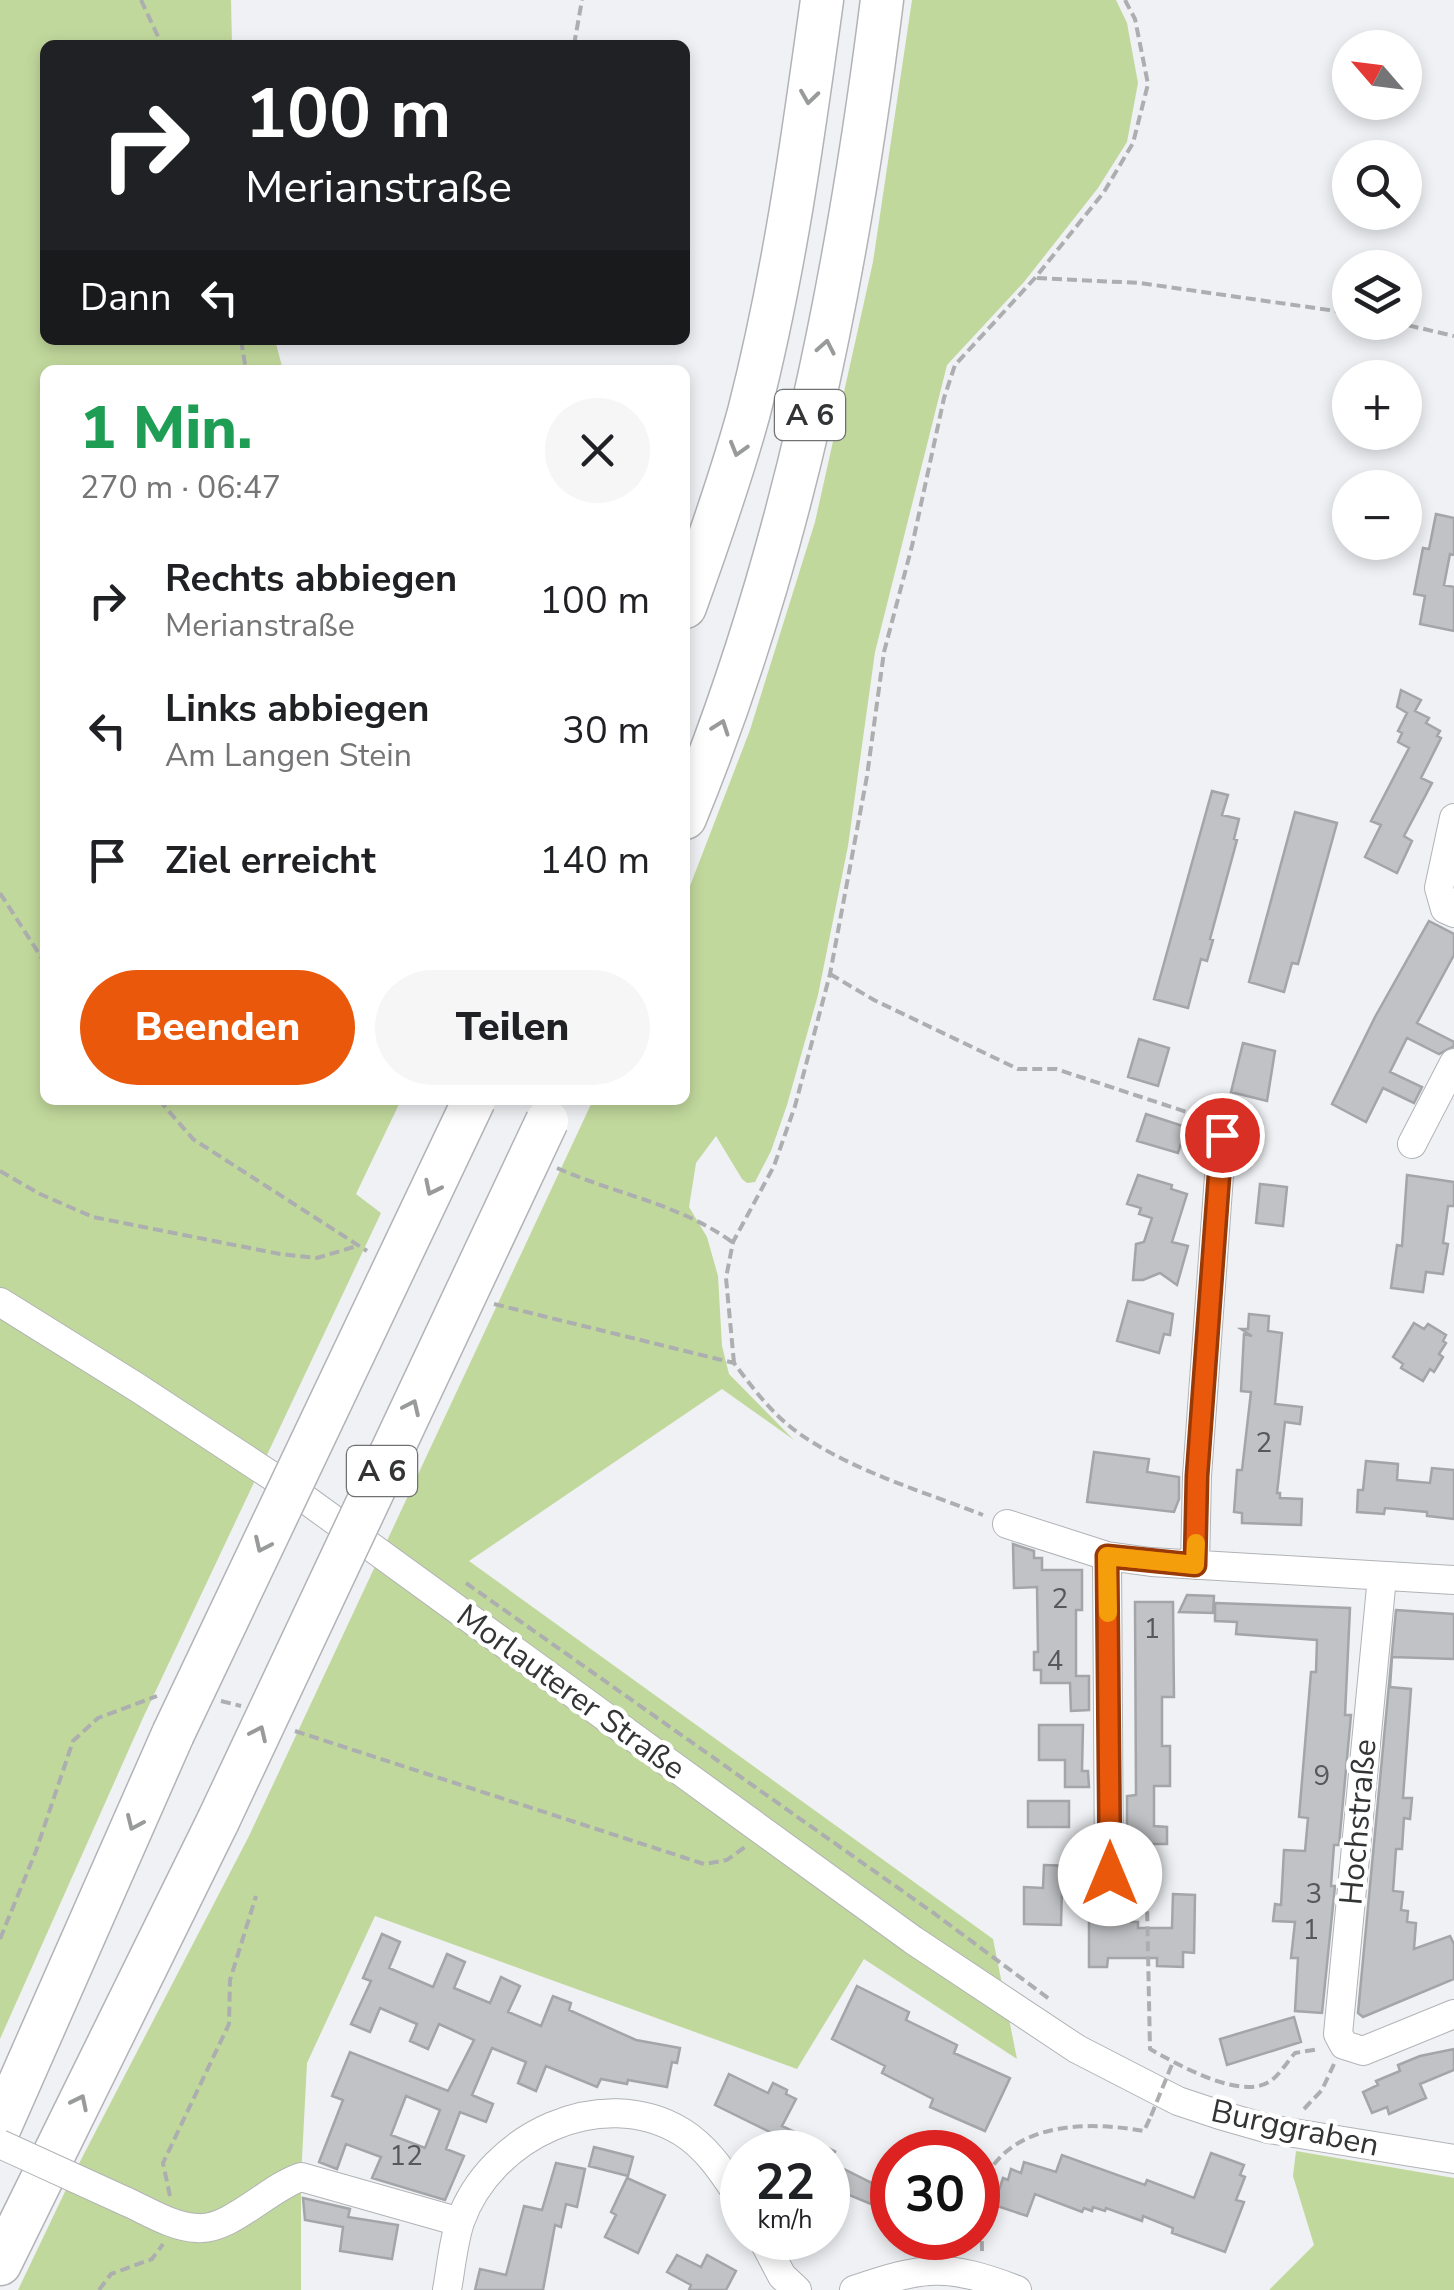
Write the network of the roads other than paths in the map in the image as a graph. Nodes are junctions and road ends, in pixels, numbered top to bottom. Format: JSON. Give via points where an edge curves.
{"nodes":[{"id":1,"x":822,"y":0,"type":"edge"},
{"id":2,"x":882,"y":0,"type":"edge"},
{"id":3,"x":690,"y":593,"type":"edge"},
{"id":4,"x":690,"y":805,"type":"edge"},
{"id":5,"x":1454,"y":818,"type":"edge"},
{"id":6,"x":1454,"y":913,"type":"edge"},
{"id":7,"x":1454,"y":1064,"type":"edge"},
{"id":8,"x":472,"y":1105,"type":"edge"},
{"id":9,"x":549,"y":1128,"type":"edge"},
{"id":10,"x":1222,"y":1135,"type":"road end"},
{"id":11,"x":1412,"y":1144,"type":"dead end"},
{"id":12,"x":0,"y":1302,"type":"edge"},
{"id":13,"x":1006,"y":1524,"type":"road end"},
{"id":14,"x":352,"y":1534,"type":"junction"},
{"id":15,"x":1107,"y":1556,"type":"junction"},
{"id":16,"x":1195,"y":1565,"type":"junction"},
{"id":17,"x":1382,"y":1577,"type":"junction"},
{"id":18,"x":1454,"y":1580,"type":"edge"},
{"id":19,"x":1110,"y":1874,"type":"road end"},
{"id":20,"x":1454,"y":2014,"type":"edge"},
{"id":21,"x":1150,"y":2079,"type":"joint"},
{"id":22,"x":0,"y":2128,"type":"edge"},
{"id":23,"x":0,"y":2144,"type":"edge"},
{"id":24,"x":1454,"y":2159,"type":"edge"},
{"id":25,"x":720,"y":2168,"type":"edge"},
{"id":26,"x":460,"y":2222,"type":"junction"},
{"id":27,"x":774,"y":2260,"type":"edge"},
{"id":28,"x":0,"y":2264,"type":"edge"},
{"id":29,"x":447,"y":2290,"type":"edge"},
{"id":30,"x":797,"y":2290,"type":"edge"},
{"id":31,"x":854,"y":2290,"type":"edge"},
{"id":32,"x":1017,"y":2290,"type":"edge"}],
"edges":[{"from":1,"to":3,"type":"highway","number":"A 6","one_way":true,"via":[[770,322],[724,500]]},
{"from":4,"to":2,"type":"highway","number":"A 6","one_way":true,"via":[[764,602],[820,374]]},
{"from":5,"to":6,"type":"street","via":[[1439,888],[1445,908]]},
{"from":7,"to":11,"type":"street"},
{"from":8,"to":22,"type":"highway","number":"A 6","one_way":true,"bridge":true,"via":[[173,1716]]},
{"from":14,"to":9,"type":"highway","number":"A 6","one_way":true,"bridge":true},
{"from":10,"to":16,"type":"street"},
{"from":12,"to":14,"type":"street","name":"Morlauterer Straße"},
{"from":13,"to":15,"type":"street"},
{"from":14,"to":21,"type":"street","name":"Morlauterer Straße","via":[[1027,2018]]},
{"from":28,"to":14,"type":"highway","number":"A 6","one_way":true,"bridge":true},
{"from":15,"to":16,"type":"street"},
{"from":15,"to":19,"type":"street"},
{"from":16,"to":17,"type":"street"},
{"from":17,"to":18,"type":"street"},
{"from":17,"to":20,"type":"street","name":"Hochstraße","via":[[1338,2034],[1353,2048]]},
{"from":21,"to":24,"type":"street","name":"Burggraben","via":[[1178,2101],[1269,2128]]},
{"from":23,"to":26,"type":"street","bridge":true,"via":[[200,2229],[217,2226],[301,2177]]},
{"from":25,"to":26,"type":"street","via":[[682,2132],[608,2112],[534,2133],[499,2160]]},
{"from":26,"to":29,"type":"street"},
{"from":27,"to":30,"type":"street"},
{"from":31,"to":32,"type":"street","via":[[906,2272],[964,2271]]}]}
